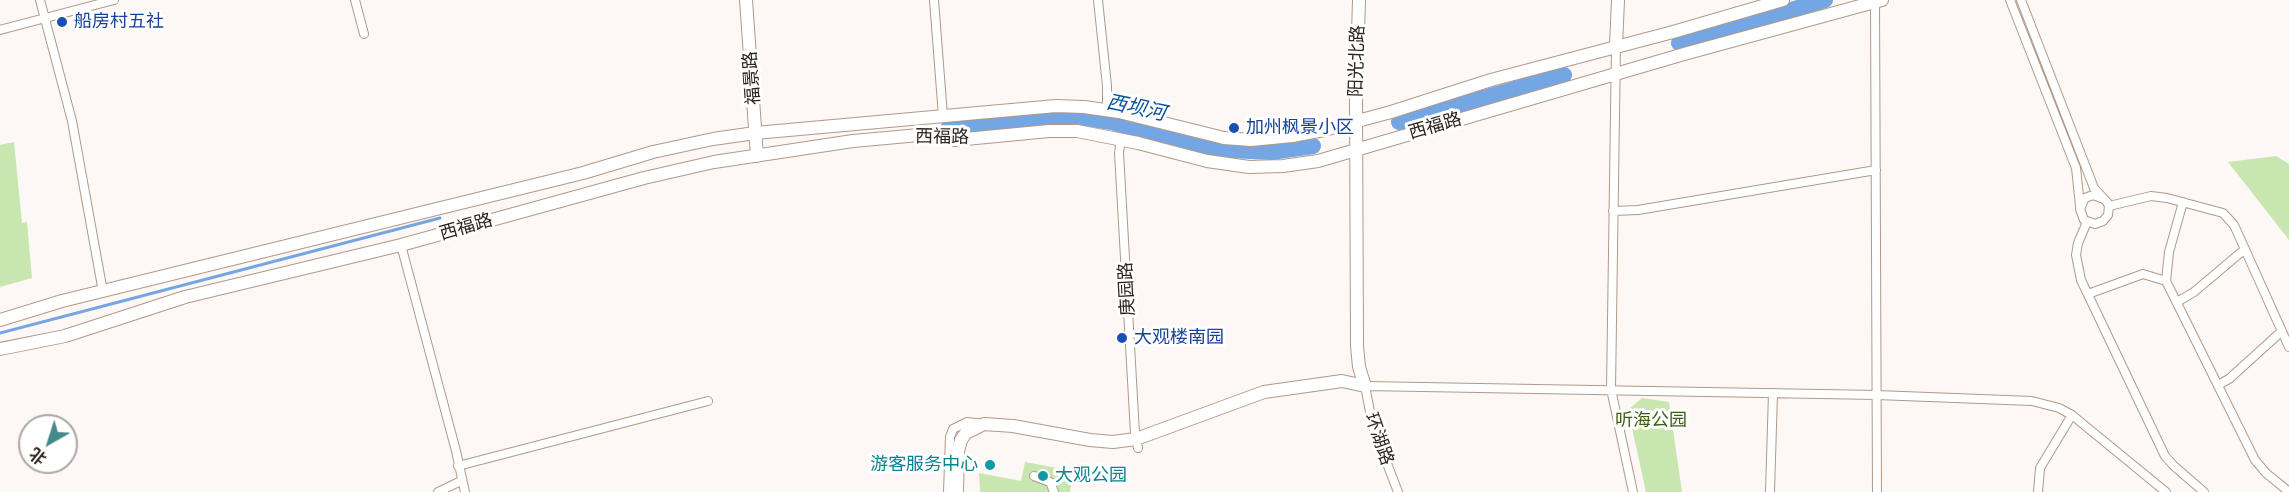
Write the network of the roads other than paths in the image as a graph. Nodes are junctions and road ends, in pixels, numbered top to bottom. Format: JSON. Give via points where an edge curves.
{"nodes":[{"id":1,"x":40,"y":0,"type":"edge"},
{"id":2,"x":114,"y":0,"type":"edge"},
{"id":3,"x":355,"y":0,"type":"edge"},
{"id":4,"x":746,"y":0,"type":"edge"},
{"id":5,"x":934,"y":0,"type":"edge"},
{"id":6,"x":1098,"y":0,"type":"edge"},
{"id":7,"x":1359,"y":0,"type":"edge"},
{"id":8,"x":1618,"y":0,"type":"edge"},
{"id":9,"x":1783,"y":0,"type":"edge"},
{"id":10,"x":2010,"y":0,"type":"edge"},
{"id":11,"x":2021,"y":0,"type":"edge"},
{"id":12,"x":1878,"y":1,"type":"edge"},
{"id":13,"x":45,"y":18,"type":"junction"},
{"id":14,"x":0,"y":30,"type":"edge"},
{"id":15,"x":364,"y":34,"type":"dead end"},
{"id":16,"x":1616,"y":46,"type":"junction"},
{"id":17,"x":1616,"y":75,"type":"junction"},
{"id":18,"x":1107,"y":110,"type":"junction"},
{"id":19,"x":943,"y":116,"type":"junction"},
{"id":20,"x":1357,"y":122,"type":"junction"},
{"id":21,"x":755,"y":133,"type":"junction"},
{"id":22,"x":1121,"y":139,"type":"junction"},
{"id":23,"x":1356,"y":150,"type":"junction"},
{"id":24,"x":757,"y":156,"type":"junction"},
{"id":25,"x":1876,"y":170,"type":"junction"},
{"id":26,"x":2107,"y":202,"type":"junction"},
{"id":27,"x":2183,"y":202,"type":"junction"},
{"id":28,"x":2080,"y":209,"type":"junction"},
{"id":29,"x":1613,"y":211,"type":"junction"},
{"id":30,"x":2087,"y":222,"type":"junction"},
{"id":31,"x":401,"y":246,"type":"junction"},
{"id":32,"x":2245,"y":249,"type":"junction"},
{"id":33,"x":2166,"y":281,"type":"junction"},
{"id":34,"x":103,"y":292,"type":"junction"},
{"id":35,"x":2088,"y":294,"type":"junction"},
{"id":36,"x":2177,"y":302,"type":"junction"},
{"id":37,"x":0,"y":320,"type":"edge"},
{"id":38,"x":2282,"y":331,"type":"junction"},
{"id":39,"x":2289,"y":347,"type":"edge"},
{"id":40,"x":0,"y":349,"type":"edge"},
{"id":41,"x":2218,"y":385,"type":"junction"},
{"id":42,"x":1365,"y":386,"type":"junction"},
{"id":43,"x":1611,"y":389,"type":"junction"},
{"id":44,"x":1773,"y":393,"type":"junction"},
{"id":45,"x":1877,"y":395,"type":"junction"},
{"id":46,"x":708,"y":401,"type":"dead end"},
{"id":47,"x":2072,"y":415,"type":"junction"},
{"id":48,"x":984,"y":424,"type":"junction"},
{"id":49,"x":1137,"y":443,"type":"junction"},
{"id":50,"x":458,"y":466,"type":"junction"},
{"id":51,"x":1034,"y":476,"type":"dead end"},
{"id":52,"x":461,"y":481,"type":"junction"},
{"id":53,"x":2288,"y":490,"type":"edge"},
{"id":54,"x":438,"y":492,"type":"edge"},
{"id":55,"x":465,"y":492,"type":"edge"},
{"id":56,"x":948,"y":492,"type":"edge"},
{"id":57,"x":957,"y":492,"type":"edge"},
{"id":58,"x":1054,"y":492,"type":"edge"},
{"id":59,"x":1398,"y":492,"type":"edge"},
{"id":60,"x":1633,"y":492,"type":"edge"},
{"id":61,"x":1770,"y":492,"type":"edge"},
{"id":62,"x":1877,"y":492,"type":"edge"},
{"id":63,"x":2038,"y":492,"type":"edge"},
{"id":64,"x":2166,"y":492,"type":"edge"},
{"id":65,"x":2204,"y":492,"type":"edge"}],
"edges":[{"from":1,"to":13,"type":"street"},
{"from":2,"to":13,"type":"street"},
{"from":3,"to":15,"type":"street"},
{"from":4,"to":21,"type":"main road","name":"福景路"},
{"from":5,"to":19,"type":"street"},
{"from":6,"to":18,"type":"street"},
{"from":7,"to":20,"type":"main road","name":"阳光北路"},
{"from":8,"to":16,"type":"main road"},
{"from":9,"to":16,"type":"main road","name":"西福路"},
{"from":10,"to":28,"type":"street","via":[[2076,168]]},
{"from":11,"to":26,"type":"street","via":[[2094,188]]},
{"from":12,"to":17,"type":"main road","name":"西福路"},
{"from":12,"to":25,"type":"street"},
{"from":13,"to":14,"type":"street"},
{"from":13,"to":34,"type":"street","via":[[72,121]]},
{"from":16,"to":17,"type":"street"},
{"from":16,"to":20,"type":"main road","name":"西福路"},
{"from":17,"to":23,"type":"main road","name":"西福路"},
{"from":17,"to":29,"type":"street"},
{"from":18,"to":19,"type":"main road","name":"西福路","via":[[1056,106]]},
{"from":18,"to":20,"type":"main road","name":"西福路","via":[[1198,133],[1251,140]]},
{"from":19,"to":21,"type":"main road","name":"西福路"},
{"from":20,"to":23,"type":"main road","name":"阳光北路"},
{"from":21,"to":24,"type":"main road","name":"福景路"},
{"from":21,"to":34,"type":"main road","name":"西福路","via":[[653,152],[583,173]]},
{"from":22,"to":23,"type":"main road","name":"西福路","via":[[1207,161],[1249,167],[1318,161]]},
{"from":22,"to":24,"type":"main road","name":"西福路","via":[[1077,131],[955,140],[919,135]]},
{"from":22,"to":49,"type":"street","name":"庚园路"},
{"from":23,"to":42,"type":"main road","name":"阳光北路","via":[[1357,346]]},
{"from":24,"to":31,"type":"main road","name":"西福路","via":[[644,178]]},
{"from":25,"to":29,"type":"street"},
{"from":25,"to":45,"type":"street"},
{"from":26,"to":27,"type":"street","via":[[2151,196]]},
{"from":26,"to":28,"type":"street","via":[[2097,195],[2089,196]]},
{"from":26,"to":30,"type":"street","via":[[2108,215],[2103,221]]},
{"from":27,"to":32,"type":"street","via":[[2223,213],[2234,225]]},
{"from":27,"to":33,"type":"street","via":[[2169,252]]},
{"from":28,"to":30,"type":"street"},
{"from":29,"to":43,"type":"street"},
{"from":30,"to":35,"type":"street","via":[[2076,255]]},
{"from":31,"to":40,"type":"main road","name":"西福路","via":[[185,297],[65,336]]},
{"from":31,"to":50,"type":"street"},
{"from":32,"to":36,"type":"street"},
{"from":32,"to":38,"type":"street"},
{"from":33,"to":35,"type":"street","via":[[2143,274]]},
{"from":33,"to":36,"type":"street"},
{"from":34,"to":37,"type":"main road","name":"西福路"},
{"from":35,"to":65,"type":"street","via":[[2165,456]]},
{"from":36,"to":41,"type":"street"},
{"from":38,"to":39,"type":"street"},
{"from":38,"to":41,"type":"street"},
{"from":41,"to":53,"type":"street","via":[[2255,459]]},
{"from":42,"to":43,"type":"street"},
{"from":42,"to":49,"type":"main road","via":[[1342,381],[1264,392]]},
{"from":42,"to":59,"type":"street","name":"环湖路","via":[[1373,426]]},
{"from":43,"to":44,"type":"street"},
{"from":43,"to":60,"type":"street"},
{"from":44,"to":45,"type":"street"},
{"from":44,"to":61,"type":"street"},
{"from":45,"to":47,"type":"street","via":[[2032,401]]},
{"from":45,"to":62,"type":"street"},
{"from":46,"to":50,"type":"street"},
{"from":47,"to":63,"type":"street","via":[[2040,468]]},
{"from":47,"to":64,"type":"street"},
{"from":48,"to":49,"type":"main road"},
{"from":48,"to":56,"type":"street","via":[[967,422],[953,429]]},
{"from":48,"to":57,"type":"main road","via":[[961,440]]},
{"from":50,"to":52,"type":"street"},
{"from":51,"to":58,"type":"street","via":[[1050,482]]},
{"from":52,"to":54,"type":"street"},
{"from":52,"to":55,"type":"street"}]}
